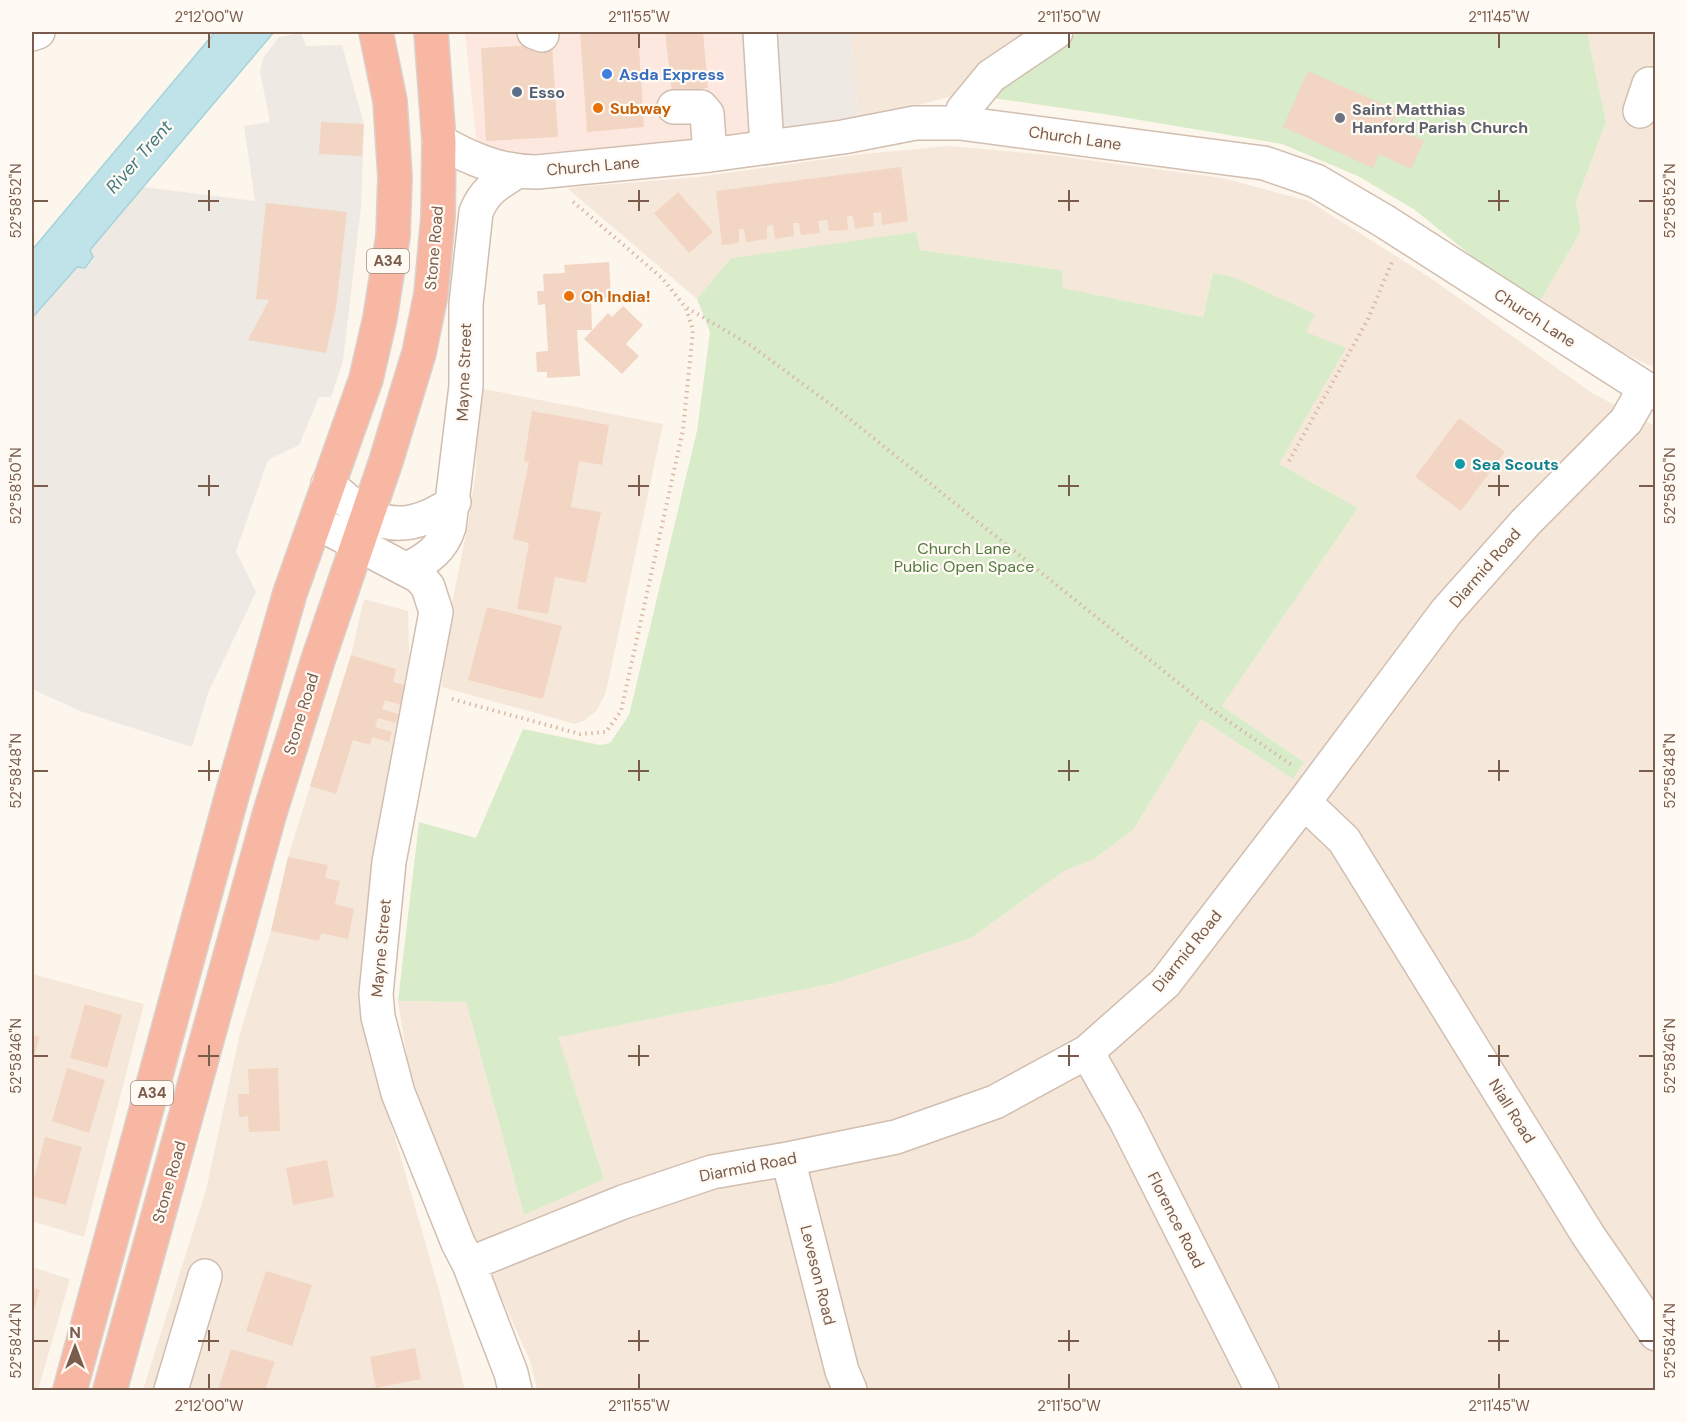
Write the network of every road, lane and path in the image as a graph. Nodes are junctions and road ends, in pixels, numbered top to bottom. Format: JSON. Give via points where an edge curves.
{"nodes":[{"id":1,"x":38,"y":32,"type":"edge"},
{"id":2,"x":376,"y":32,"type":"edge"},
{"id":3,"x":430,"y":32,"type":"edge"},
{"id":4,"x":760,"y":32,"type":"edge"},
{"id":5,"x":1056,"y":32,"type":"edge"},
{"id":6,"x":32,"y":34,"type":"edge"},
{"id":7,"x":674,"y":107,"type":"dead end"},
{"id":8,"x":960,"y":123,"type":"junction"},
{"id":9,"x":439,"y":141,"type":"junction"},
{"id":10,"x":767,"y":146,"type":"junction"},
{"id":11,"x":710,"y":155,"type":"junction"},
{"id":12,"x":527,"y":172,"type":"junction"},
{"id":13,"x":1404,"y":234,"type":"junction"},
{"id":14,"x":686,"y":308,"type":"junction"},
{"id":15,"x":1650,"y":391,"type":"edge"},
{"id":16,"x":1289,"y":461,"type":"dead end"},
{"id":17,"x":328,"y":484,"type":"junction"},
{"id":18,"x":454,"y":501,"type":"junction"},
{"id":19,"x":316,"y":522,"type":"junction"},
{"id":20,"x":362,"y":530,"type":"junction"},
{"id":21,"x":407,"y":569,"type":"junction"},
{"id":22,"x":423,"y":691,"type":"junction"},
{"id":23,"x":1311,"y":793,"type":"junction"},
{"id":24,"x":1087,"y":1052,"type":"junction"},
{"id":25,"x":788,"y":1159,"type":"junction"},
{"id":26,"x":469,"y":1264,"type":"junction"},
{"id":27,"x":209,"y":1289,"type":"dead end"},
{"id":28,"x":1656,"y":1334,"type":"edge"},
{"id":29,"x":70,"y":1390,"type":"edge"},
{"id":30,"x":110,"y":1390,"type":"edge"},
{"id":31,"x":171,"y":1390,"type":"edge"},
{"id":32,"x":515,"y":1390,"type":"edge"},
{"id":33,"x":850,"y":1390,"type":"edge"},
{"id":34,"x":1262,"y":1390,"type":"edge"}],
"edges":[{"from":1,"to":6,"type":"street"},
{"from":2,"to":17,"type":"highway","number":"A34","via":[[390,101],[395,177],[393,236],[366,379]]},
{"from":3,"to":9,"type":"highway","name":"Stone Road","number":"A34"},
{"from":4,"to":10,"type":"street"},
{"from":5,"to":8,"type":"street","via":[[991,76],[963,110]]},
{"from":7,"to":11,"type":"street","via":[[701,107],[707,114]]},
{"from":8,"to":10,"type":"street","name":"Church Lane","via":[[915,123]]},
{"from":8,"to":13,"type":"street","name":"Church Lane","via":[[1264,163],[1316,181]]},
{"from":9,"to":12,"type":"street","name":"Church Lane","via":[[489,165]]},
{"from":9,"to":20,"type":"highway","name":"Stone Road","number":"A34","via":[[431,294],[419,353]]},
{"from":10,"to":11,"type":"street","name":"Church Lane"},
{"from":11,"to":12,"type":"street","name":"Church Lane"},
{"from":12,"to":14,"type":"path","via":[[662,278]]},
{"from":12,"to":18,"type":"street","name":"Mayne Street","via":[[494,186],[482,198],[476,212],[466,304],[466,386]]},
{"from":13,"to":15,"type":"street","name":"Church Lane"},
{"from":13,"to":16,"type":"path","via":[[1368,319]]},
{"from":14,"to":22,"type":"path","via":[[693,330],[683,430],[621,711],[606,732],[580,734]]},
{"from":14,"to":23,"type":"path","via":[[750,345],[841,412]]},
{"from":15,"to":23,"type":"street","name":"Diarmid Road","via":[[1446,612]]},
{"from":17,"to":19,"type":"highway","number":"A34"},
{"from":17,"to":20,"type":"street"},
{"from":18,"to":20,"type":"street","via":[[414,523]]},
{"from":18,"to":21,"type":"street","name":"Mayne Street","via":[[445,540],[425,560]]},
{"from":19,"to":20,"type":"street","name":"Mayne Street"},
{"from":19,"to":29,"type":"highway","number":"A34","via":[[290,593],[232,795]]},
{"from":20,"to":21,"type":"street","name":"Mayne Street"},
{"from":20,"to":30,"type":"highway","name":"Stone Road","number":"A34","via":[[270,812]]},
{"from":21,"to":22,"type":"street","name":"Mayne Street","via":[[428,587],[436,612]]},
{"from":22,"to":26,"type":"street","name":"Mayne Street","via":[[389,862],[377,1005],[398,1093]]},
{"from":23,"to":24,"type":"street","name":"Diarmid Road","via":[[1166,983]]},
{"from":23,"to":28,"type":"street","name":"Niall Road","via":[[1344,840],[1588,1235]]},
{"from":24,"to":25,"type":"street","name":"Diarmid Road","via":[[995,1102],[896,1137]]},
{"from":24,"to":34,"type":"street","name":"Florence Road"},
{"from":25,"to":26,"type":"street","name":"Diarmid Road","via":[[712,1172],[623,1202]]},
{"from":25,"to":33,"type":"street","name":"Leveson Road"},
{"from":26,"to":32,"type":"street","name":"Mayne Street"},
{"from":27,"to":31,"type":"street"}]}
